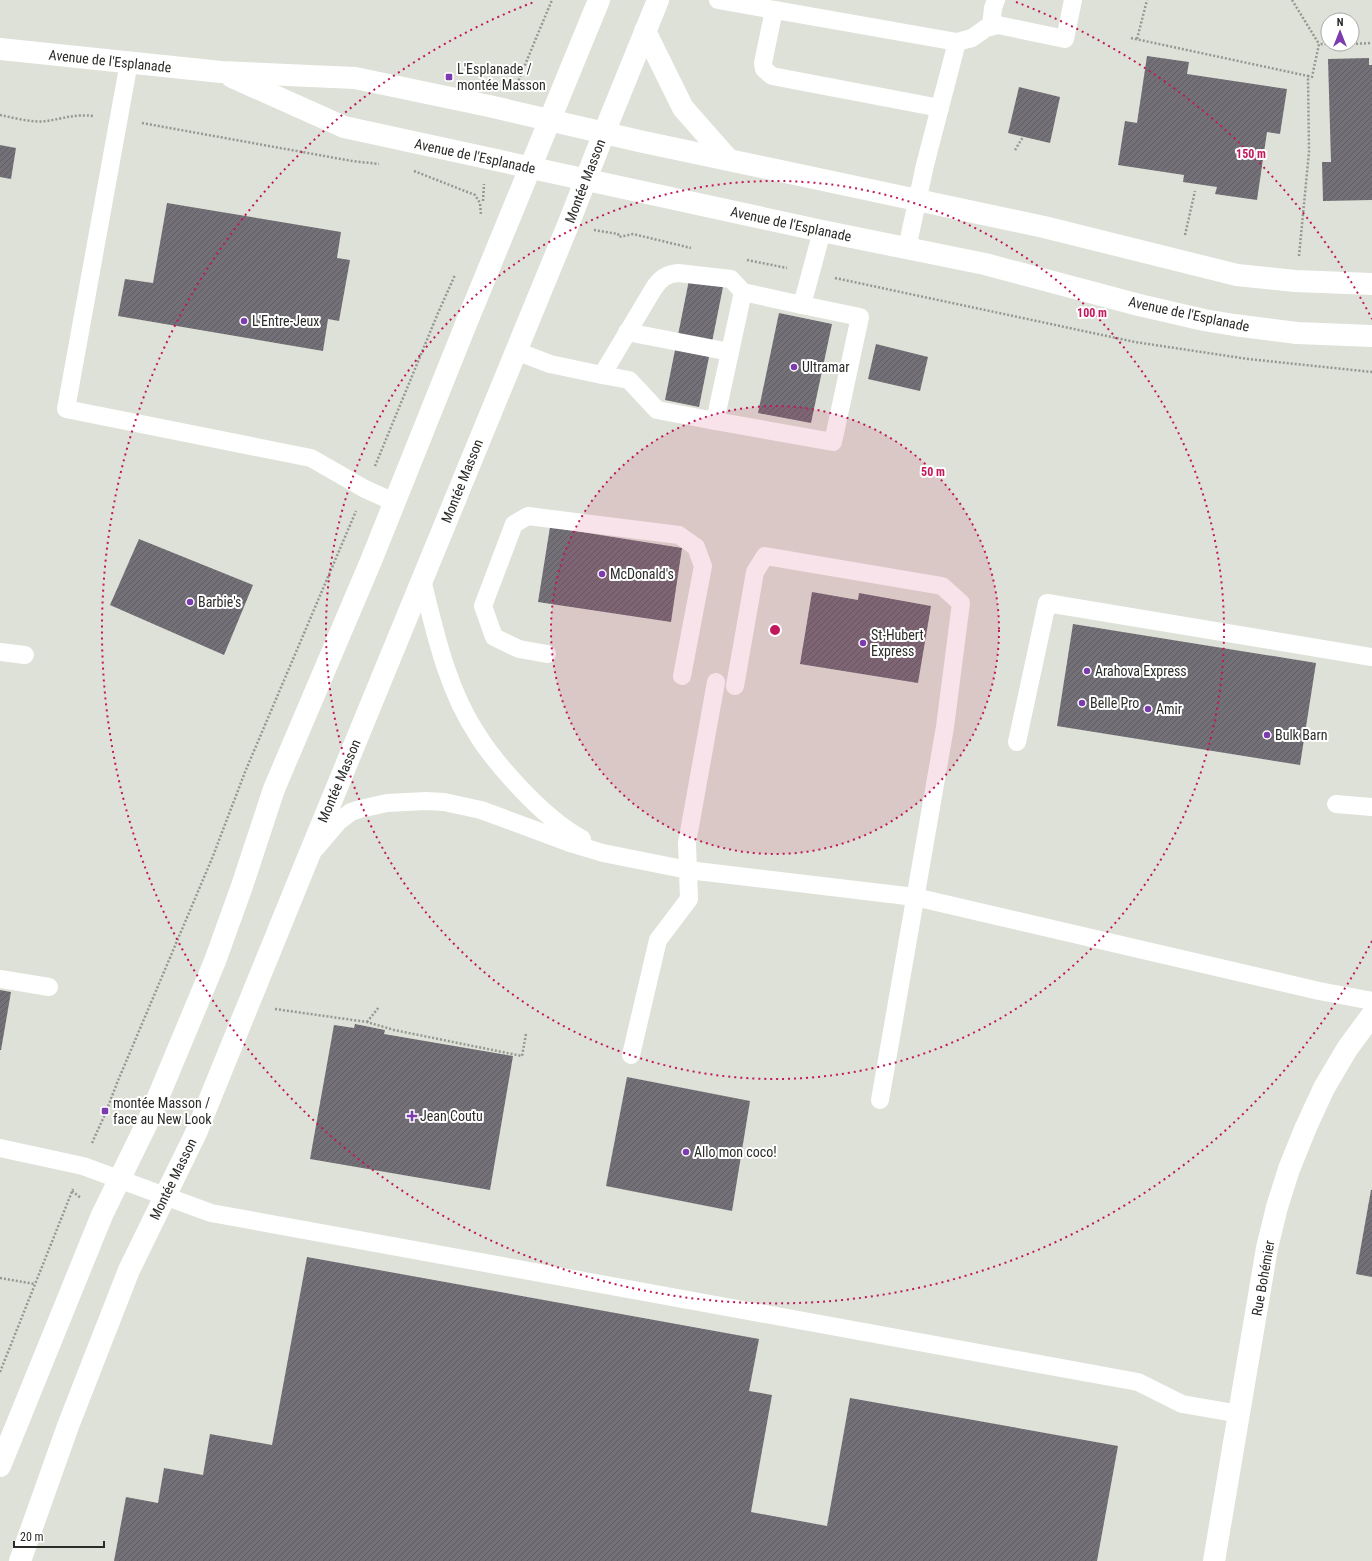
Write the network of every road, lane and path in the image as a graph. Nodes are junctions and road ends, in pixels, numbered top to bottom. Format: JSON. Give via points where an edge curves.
{"nodes":[{"id":1,"x":552,"y":0,"type":"edge"},
{"id":2,"x":599,"y":0,"type":"edge"},
{"id":3,"x":658,"y":0,"type":"edge"},
{"id":4,"x":718,"y":0,"type":"edge"},
{"id":5,"x":996,"y":0,"type":"edge"},
{"id":6,"x":1073,"y":0,"type":"edge"},
{"id":7,"x":1146,"y":0,"type":"edge"},
{"id":8,"x":1292,"y":0,"type":"edge"},
{"id":9,"x":774,"y":10,"type":"junction"},
{"id":10,"x":991,"y":26,"type":"junction"},
{"id":11,"x":645,"y":32,"type":"junction"},
{"id":12,"x":1131,"y":38,"type":"dead end"},
{"id":13,"x":1137,"y":39,"type":"junction"},
{"id":14,"x":957,"y":42,"type":"junction"},
{"id":15,"x":1372,"y":43,"type":"edge"},
{"id":16,"x":1319,"y":44,"type":"joint"},
{"id":17,"x":1360,"y":44,"type":"edge"},
{"id":18,"x":0,"y":49,"type":"edge"},
{"id":19,"x":129,"y":62,"type":"junction"},
{"id":20,"x":221,"y":72,"type":"junction"},
{"id":21,"x":1308,"y":76,"type":"junction"},
{"id":22,"x":516,"y":85,"type":"dead end"},
{"id":23,"x":940,"y":108,"type":"junction"},
{"id":24,"x":0,"y":115,"type":"edge"},
{"id":25,"x":100,"y":117,"type":"dead end"},
{"id":26,"x":551,"y":120,"type":"junction"},
{"id":27,"x":141,"y":123,"type":"dead end"},
{"id":28,"x":604,"y":133,"type":"junction"},
{"id":29,"x":1023,"y":137,"type":"dead end"},
{"id":30,"x":1015,"y":150,"type":"dead end"},
{"id":31,"x":728,"y":159,"type":"junction"},
{"id":32,"x":384,"y":165,"type":"dead end"},
{"id":33,"x":531,"y":168,"type":"junction"},
{"id":34,"x":409,"y":170,"type":"dead end"},
{"id":35,"x":585,"y":180,"type":"junction"},
{"id":36,"x":1195,"y":191,"type":"dead end"},
{"id":37,"x":917,"y":199,"type":"junction"},
{"id":38,"x":484,"y":201,"type":"dead end"},
{"id":39,"x":480,"y":203,"type":"junction"},
{"id":40,"x":480,"y":220,"type":"dead end"},
{"id":41,"x":822,"y":231,"type":"junction"},
{"id":42,"x":619,"y":236,"type":"dead end"},
{"id":43,"x":646,"y":237,"type":"dead end"},
{"id":44,"x":1184,"y":241,"type":"dead end"},
{"id":45,"x":907,"y":248,"type":"junction"},
{"id":46,"x":1298,"y":260,"type":"dead end"},
{"id":47,"x":459,"y":269,"type":"dead end"},
{"id":48,"x":838,"y":279,"type":"dead end"},
{"id":49,"x":1372,"y":284,"type":"edge"},
{"id":50,"x":744,"y":292,"type":"junction"},
{"id":51,"x":802,"y":305,"type":"junction"},
{"id":52,"x":628,"y":332,"type":"junction"},
{"id":53,"x":1372,"y":336,"type":"edge"},
{"id":54,"x":516,"y":351,"type":"junction"},
{"id":55,"x":730,"y":352,"type":"junction"},
{"id":56,"x":1372,"y":372,"type":"edge"},
{"id":57,"x":602,"y":375,"type":"junction"},
{"id":58,"x":715,"y":421,"type":"junction"},
{"id":59,"x":373,"y":470,"type":"dead end"},
{"id":60,"x":394,"y":502,"type":"junction"},
{"id":61,"x":356,"y":510,"type":"dead end"},
{"id":62,"x":422,"y":580,"type":"junction"},
{"id":63,"x":0,"y":652,"type":"edge"},
{"id":64,"x":547,"y":654,"type":"dead end"},
{"id":65,"x":25,"y":655,"type":"dead end"},
{"id":66,"x":1372,"y":658,"type":"edge"},
{"id":67,"x":682,"y":676,"type":"dead end"},
{"id":68,"x":716,"y":682,"type":"dead end"},
{"id":69,"x":735,"y":686,"type":"dead end"},
{"id":70,"x":1017,"y":742,"type":"dead end"},
{"id":71,"x":1336,"y":804,"type":"dead end"},
{"id":72,"x":1372,"y":807,"type":"edge"},
{"id":73,"x":617,"y":856,"type":"junction"},
{"id":74,"x":304,"y":865,"type":"junction"},
{"id":75,"x":688,"y":870,"type":"junction"},
{"id":76,"x":915,"y":897,"type":"junction"},
{"id":77,"x":0,"y":979,"type":"edge"},
{"id":78,"x":49,"y":987,"type":"dead end"},
{"id":79,"x":1372,"y":1001,"type":"edge"},
{"id":80,"x":379,"y":1007,"type":"dead end"},
{"id":81,"x":271,"y":1008,"type":"dead end"},
{"id":82,"x":1372,"y":1015,"type":"edge"},
{"id":83,"x":367,"y":1022,"type":"junction"},
{"id":84,"x":526,"y":1034,"type":"dead end"},
{"id":85,"x":631,"y":1055,"type":"dead end"},
{"id":86,"x":880,"y":1100,"type":"dead end"},
{"id":87,"x":106,"y":1112,"type":"dead end"},
{"id":88,"x":0,"y":1148,"type":"edge"},
{"id":89,"x":119,"y":1179,"type":"junction"},
{"id":90,"x":72,"y":1191,"type":"dead end"},
{"id":91,"x":164,"y":1197,"type":"junction"},
{"id":92,"x":0,"y":1278,"type":"edge"},
{"id":93,"x":35,"y":1284,"type":"junction"},
{"id":94,"x":0,"y":1372,"type":"edge"},
{"id":95,"x":1240,"y":1414,"type":"junction"},
{"id":96,"x":0,"y":1466,"type":"edge"},
{"id":97,"x":20,"y":1561,"type":"edge"},
{"id":98,"x":1214,"y":1561,"type":"edge"}],
"edges":[{"from":1,"to":22,"type":"path"},
{"from":2,"to":26,"type":"street"},
{"from":3,"to":11,"type":"street","name":"Montée Masson"},
{"from":4,"to":9,"type":"lane"},
{"from":5,"to":10,"type":"lane"},
{"from":6,"to":10,"type":"lane","via":[[1065,39],[1006,26]]},
{"from":7,"to":13,"type":"path"},
{"from":8,"to":16,"type":"path"},
{"from":9,"to":14,"type":"lane"},
{"from":9,"to":23,"type":"lane","via":[[763,63],[764,69],[772,76]]},
{"from":10,"to":14,"type":"lane","via":[[972,38]]},
{"from":11,"to":28,"type":"street","name":"Montée Masson"},
{"from":11,"to":31,"type":"street","via":[[683,108]]},
{"from":12,"to":13,"type":"path"},
{"from":13,"to":21,"type":"path"},
{"from":14,"to":23,"type":"lane"},
{"from":15,"to":17,"type":"path"},
{"from":16,"to":21,"type":"path","via":[[1312,77]]},
{"from":18,"to":19,"type":"street","name":"Avenue de l'Esplanade"},
{"from":19,"to":20,"type":"street","name":"Avenue de l'Esplanade"},
{"from":19,"to":60,"type":"lane","via":[[66,409],[311,458],[365,489]]},
{"from":20,"to":26,"type":"street","name":"Avenue de l'Esplanade","via":[[354,78]]},
{"from":20,"to":33,"type":"street","name":"Avenue de l'Esplanade","via":[[344,127]]},
{"from":21,"to":46,"type":"path","via":[[1309,152]]},
{"from":23,"to":37,"type":"lane"},
{"from":24,"to":25,"type":"path","via":[[31,121],[78,115]]},
{"from":26,"to":28,"type":"street","name":"Avenue de l'Esplanade"},
{"from":26,"to":33,"type":"street"},
{"from":27,"to":32,"type":"path"},
{"from":28,"to":31,"type":"street","name":"Avenue de l'Esplanade"},
{"from":28,"to":35,"type":"street","name":"Montée Masson"},
{"from":29,"to":30,"type":"path"},
{"from":31,"to":37,"type":"street","name":"Avenue de l'Esplanade"},
{"from":33,"to":35,"type":"street","name":"Avenue de l'Esplanade"},
{"from":33,"to":60,"type":"street"},
{"from":34,"to":39,"type":"path","name":"Avenue de l'Esplanade","via":[[473,194]]},
{"from":35,"to":41,"type":"street","name":"Avenue de l'Esplanade"},
{"from":35,"to":54,"type":"street","name":"Montée Masson"},
{"from":36,"to":44,"type":"path"},
{"from":37,"to":45,"type":"lane"},
{"from":37,"to":49,"type":"street","name":"Avenue de l'Esplanade","via":[[1057,230],[1237,276],[1295,282]]},
{"from":38,"to":39,"type":"path"},
{"from":39,"to":40,"type":"path"},
{"from":41,"to":45,"type":"street","name":"Avenue de l'Esplanade"},
{"from":41,"to":51,"type":"lane"},
{"from":42,"to":43,"type":"path","via":[[633,234]]},
{"from":45,"to":53,"type":"street","name":"Avenue de l'Esplanade","via":[[985,264],[1204,320],[1297,333]]},
{"from":47,"to":59,"type":"path"},
{"from":48,"to":56,"type":"path","via":[[1135,342],[1255,360]]},
{"from":50,"to":51,"type":"lane"},
{"from":50,"to":52,"type":"lane","via":[[730,280],[670,274],[658,282]]},
{"from":50,"to":55,"type":"lane"},
{"from":51,"to":58,"type":"lane","via":[[860,317],[833,442]]},
{"from":52,"to":55,"type":"lane"},
{"from":52,"to":57,"type":"lane"},
{"from":54,"to":57,"type":"lane","via":[[550,364]]},
{"from":54,"to":62,"type":"street","name":"Montée Masson"},
{"from":55,"to":58,"type":"lane"},
{"from":57,"to":58,"type":"lane","via":[[629,380],[657,410]]},
{"from":60,"to":89,"type":"street","via":[[274,789],[215,961],[149,1119]]},
{"from":61,"to":87,"type":"path","via":[[245,772],[213,856]]},
{"from":62,"to":73,"type":"lane","via":[[453,686],[481,740],[510,778],[541,809],[574,834]]},
{"from":62,"to":74,"type":"street","name":"Montée Masson"},
{"from":63,"to":65,"type":"lane"},
{"from":64,"to":67,"type":"lane","via":[[519,649],[494,637],[484,606],[514,524],[528,516],[679,535],[696,547],[703,566]]},
{"from":66,"to":70,"type":"lane","via":[[1047,603]]},
{"from":68,"to":75,"type":"lane","via":[[687,843]]},
{"from":69,"to":76,"type":"lane","via":[[755,572],[765,556],[942,586],[961,603],[945,727]]},
{"from":71,"to":72,"type":"lane"},
{"from":73,"to":74,"type":"lane","via":[[573,844],[462,805],[408,801],[373,805],[351,812],[330,831]]},
{"from":73,"to":75,"type":"lane"},
{"from":74,"to":91,"type":"street","name":"Montée Masson","via":[[196,1133]]},
{"from":75,"to":76,"type":"lane"},
{"from":75,"to":85,"type":"lane","via":[[689,899],[658,940]]},
{"from":76,"to":79,"type":"lane"},
{"from":76,"to":86,"type":"lane"},
{"from":77,"to":78,"type":"lane"},
{"from":80,"to":83,"type":"path"},
{"from":81,"to":83,"type":"path"},
{"from":82,"to":95,"type":"street","name":"Rue Bohémier","via":[[1347,1049],[1324,1088],[1289,1169],[1267,1248]]},
{"from":83,"to":84,"type":"path","via":[[394,1030],[522,1056]]},
{"from":88,"to":89,"type":"lane","via":[[71,1163]]},
{"from":89,"to":91,"type":"lane"},
{"from":89,"to":96,"type":"street"},
{"from":90,"to":93,"type":"path"},
{"from":91,"to":95,"type":"lane","via":[[211,1213],[1138,1382],[1182,1404]]},
{"from":91,"to":97,"type":"street","name":"Montée Masson","via":[[129,1270],[70,1418]]},
{"from":92,"to":93,"type":"path"},
{"from":93,"to":94,"type":"path"},
{"from":95,"to":98,"type":"street","name":"Rue Bohémier"}]}
